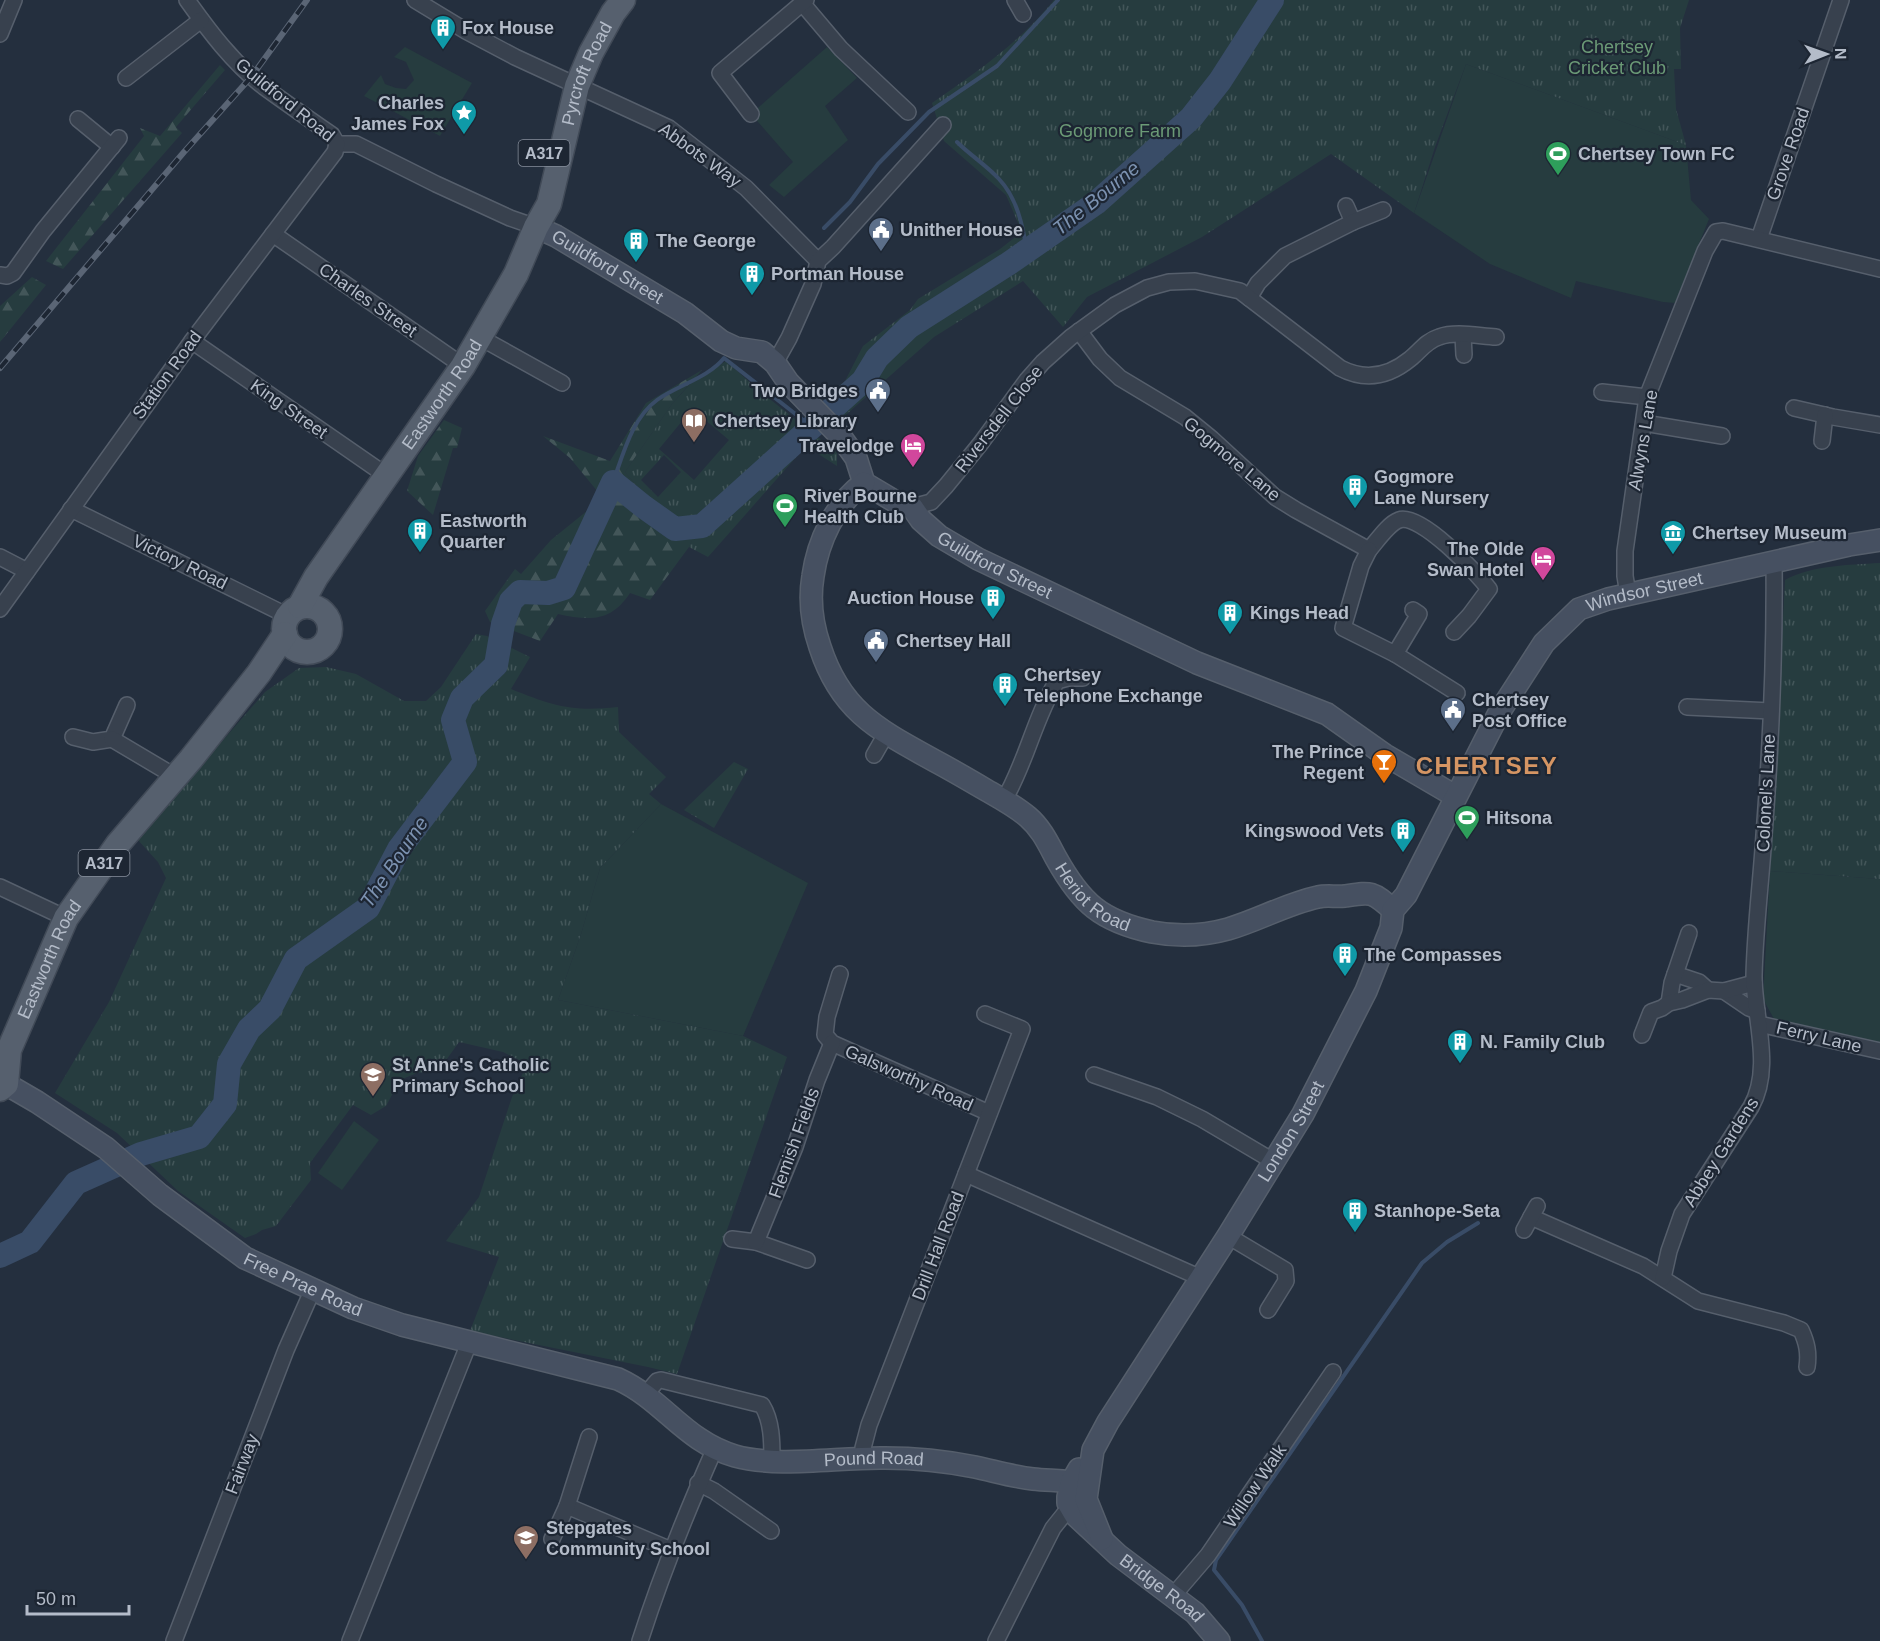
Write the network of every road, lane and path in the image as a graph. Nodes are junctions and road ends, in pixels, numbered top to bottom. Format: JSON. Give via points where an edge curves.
{"nodes":[{"id":1,"x":14,"y":0,"type":"edge"},
{"id":2,"x":187,"y":0,"type":"edge"},
{"id":3,"x":415,"y":0,"type":"edge"},
{"id":4,"x":608,"y":0,"type":"edge"},
{"id":5,"x":623,"y":0,"type":"edge"},
{"id":6,"x":1015,"y":0,"type":"edge"},
{"id":7,"x":1841,"y":0,"type":"edge"},
{"id":8,"x":804,"y":2,"type":"edge"},
{"id":9,"x":1023,"y":14,"type":"dead end"},
{"id":10,"x":201,"y":20,"type":"junction"},
{"id":11,"x":0,"y":34,"type":"edge"},
{"id":12,"x":126,"y":78,"type":"dead end"},
{"id":13,"x":569,"y":82,"type":"junction"},
{"id":14,"x":908,"y":112,"type":"dead end"},
{"id":15,"x":751,"y":114,"type":"dead end"},
{"id":16,"x":78,"y":119,"type":"dead end"},
{"id":17,"x":943,"y":125,"type":"dead end"},
{"id":18,"x":337,"y":144,"type":"junction"},
{"id":19,"x":1346,"y":206,"type":"dead end"},
{"id":20,"x":1383,"y":210,"type":"dead end"},
{"id":21,"x":1353,"y":222,"type":"junction"},
{"id":22,"x":536,"y":227,"type":"junction"},
{"id":23,"x":273,"y":234,"type":"junction"},
{"id":24,"x":1759,"y":239,"type":"junction"},
{"id":25,"x":818,"y":261,"type":"junction"},
{"id":26,"x":1880,"y":269,"type":"edge"},
{"id":27,"x":0,"y":275,"type":"edge"},
{"id":28,"x":1249,"y":298,"type":"junction"},
{"id":29,"x":1079,"y":332,"type":"junction"},
{"id":30,"x":1463,"y":335,"type":"junction"},
{"id":31,"x":1496,"y":337,"type":"dead end"},
{"id":32,"x":481,"y":338,"type":"junction"},
{"id":33,"x":192,"y":341,"type":"junction"},
{"id":34,"x":1464,"y":355,"type":"dead end"},
{"id":35,"x":775,"y":363,"type":"junction"},
{"id":36,"x":463,"y":366,"type":"junction"},
{"id":37,"x":562,"y":383,"type":"dead end"},
{"id":38,"x":1602,"y":392,"type":"dead end"},
{"id":39,"x":1647,"y":397,"type":"junction"},
{"id":40,"x":1794,"y":408,"type":"dead end"},
{"id":41,"x":1825,"y":415,"type":"junction"},
{"id":42,"x":1644,"y":423,"type":"junction"},
{"id":43,"x":1880,"y":425,"type":"edge"},
{"id":44,"x":1722,"y":436,"type":"dead end"},
{"id":45,"x":1822,"y":441,"type":"dead end"},
{"id":46,"x":387,"y":476,"type":"junction"},
{"id":47,"x":864,"y":483,"type":"junction"},
{"id":48,"x":912,"y":507,"type":"junction"},
{"id":49,"x":72,"y":510,"type":"junction"},
{"id":50,"x":1880,"y":540,"type":"edge"},
{"id":51,"x":1369,"y":550,"type":"junction"},
{"id":52,"x":1827,"y":551,"type":"junction"},
{"id":53,"x":333,"y":553,"type":"junction"},
{"id":54,"x":1880,"y":553,"type":"edge"},
{"id":55,"x":0,"y":557,"type":"edge"},
{"id":56,"x":1774,"y":561,"type":"junction"},
{"id":57,"x":27,"y":571,"type":"junction"},
{"id":58,"x":1628,"y":594,"type":"junction"},
{"id":59,"x":0,"y":609,"type":"edge"},
{"id":60,"x":1413,"y":610,"type":"dead end"},
{"id":61,"x":327,"y":615,"type":"junction"},
{"id":62,"x":291,"y":618,"type":"junction"},
{"id":63,"x":1454,"y":632,"type":"dead end"},
{"id":64,"x":303,"y":652,"type":"junction"},
{"id":65,"x":1395,"y":654,"type":"junction"},
{"id":66,"x":259,"y":673,"type":"junction"},
{"id":67,"x":1083,"y":678,"type":"dead end"},
{"id":68,"x":1457,"y":693,"type":"dead end"},
{"id":69,"x":127,"y":705,"type":"dead end"},
{"id":70,"x":1687,"y":707,"type":"dead end"},
{"id":71,"x":1771,"y":711,"type":"junction"},
{"id":72,"x":886,"y":734,"type":"junction"},
{"id":73,"x":73,"y":737,"type":"dead end"},
{"id":74,"x":112,"y":739,"type":"junction"},
{"id":75,"x":874,"y":755,"type":"dead end"},
{"id":76,"x":176,"y":777,"type":"junction"},
{"id":77,"x":1455,"y":796,"type":"junction"},
{"id":78,"x":1004,"y":801,"type":"junction"},
{"id":79,"x":0,"y":887,"type":"edge"},
{"id":80,"x":1393,"y":910,"type":"junction"},
{"id":81,"x":66,"y":918,"type":"junction"},
{"id":82,"x":1689,"y":933,"type":"dead end"},
{"id":83,"x":840,"y":974,"type":"dead end"},
{"id":84,"x":1675,"y":974,"type":"junction"},
{"id":85,"x":1754,"y":982,"type":"junction"},
{"id":86,"x":1708,"y":990,"type":"junction"},
{"id":87,"x":1724,"y":991,"type":"junction"},
{"id":88,"x":1669,"y":1003,"type":"junction"},
{"id":89,"x":985,"y":1014,"type":"dead end"},
{"id":90,"x":1758,"y":1017,"type":"junction"},
{"id":91,"x":1642,"y":1035,"type":"dead end"},
{"id":92,"x":832,"y":1043,"type":"junction"},
{"id":93,"x":4,"y":1048,"type":"edge"},
{"id":94,"x":1880,"y":1051,"type":"edge"},
{"id":95,"x":1094,"y":1075,"type":"dead end"},
{"id":96,"x":3,"y":1087,"type":"edge"},
{"id":97,"x":988,"y":1113,"type":"junction"},
{"id":98,"x":1273,"y":1161,"type":"junction"},
{"id":99,"x":966,"y":1174,"type":"junction"},
{"id":100,"x":1531,"y":1218,"type":"dead end"},
{"id":101,"x":1228,"y":1236,"type":"junction"},
{"id":102,"x":732,"y":1239,"type":"dead end"},
{"id":103,"x":756,"y":1242,"type":"junction"},
{"id":104,"x":807,"y":1260,"type":"dead end"},
{"id":105,"x":1201,"y":1278,"type":"junction"},
{"id":106,"x":1663,"y":1278,"type":"junction"},
{"id":107,"x":313,"y":1289,"type":"junction"},
{"id":108,"x":1268,"y":1310,"type":"dead end"},
{"id":109,"x":469,"y":1343,"type":"junction"},
{"id":110,"x":1806,"y":1367,"type":"dead end"},
{"id":111,"x":1333,"y":1372,"type":"dead end"},
{"id":112,"x":646,"y":1394,"type":"junction"},
{"id":113,"x":589,"y":1437,"type":"dead end"},
{"id":114,"x":715,"y":1448,"type":"junction"},
{"id":115,"x":863,"y":1458,"type":"junction"},
{"id":116,"x":772,"y":1460,"type":"junction"},
{"id":117,"x":698,"y":1483,"type":"junction"},
{"id":118,"x":1077,"y":1494,"type":"junction"},
{"id":119,"x":567,"y":1506,"type":"junction"},
{"id":120,"x":771,"y":1531,"type":"dead end"},
{"id":121,"x":552,"y":1539,"type":"dead end"},
{"id":122,"x":671,"y":1550,"type":"junction"},
{"id":123,"x":1172,"y":1597,"type":"junction"},
{"id":124,"x":174,"y":1641,"type":"edge"},
{"id":125,"x":350,"y":1641,"type":"edge"},
{"id":126,"x":640,"y":1641,"type":"edge"},
{"id":127,"x":996,"y":1641,"type":"edge"},
{"id":128,"x":1219,"y":1641,"type":"edge"}],
"edges":[{"from":1,"to":11,"type":"street"},
{"from":2,"to":10,"type":"street","name":"Guildford Road"},
{"from":3,"to":13,"type":"street","name":"Abbots Way","via":[[502,51]]},
{"from":4,"to":13,"type":"main road","name":"Pyrcroft Road","number":"A317"},
{"from":5,"to":13,"type":"main road","name":"Pyrcroft Road","number":"A317"},
{"from":6,"to":9,"type":"street"},
{"from":7,"to":24,"type":"street","name":"Grove Road"},
{"from":8,"to":14,"type":"street","via":[[842,49]]},
{"from":8,"to":15,"type":"street","via":[[720,74]]},
{"from":10,"to":12,"type":"street"},
{"from":10,"to":18,"type":"street","name":"Guildford Road","via":[[262,86],[332,135]]},
{"from":13,"to":22,"type":"main road","name":"Pyrcroft Road","number":"A317","via":[[534,200]]},
{"from":13,"to":25,"type":"street","name":"Abbots Way","via":[[669,128],[746,188]]},
{"from":16,"to":27,"type":"street","via":[[115,143],[13,273]]},
{"from":17,"to":25,"type":"street"},
{"from":18,"to":22,"type":"street","name":"Guildford Road","via":[[356,144]]},
{"from":18,"to":23,"type":"street","name":"Station Road"},
{"from":19,"to":21,"type":"street"},
{"from":20,"to":21,"type":"street"},
{"from":21,"to":28,"type":"street","via":[[1285,256]]},
{"from":22,"to":32,"type":"main road","name":"Eastworth Road","number":"A317"},
{"from":22,"to":35,"type":"main road","name":"Guildford Street","via":[[676,308],[721,340],[736,348],[762,352]]},
{"from":23,"to":33,"type":"street","name":"Station Road"},
{"from":23,"to":36,"type":"street","name":"Charles Street"},
{"from":24,"to":26,"type":"street"},
{"from":24,"to":39,"type":"street","name":"Alwyns Lane","via":[[1716,232]]},
{"from":25,"to":35,"type":"street","via":[[813,284]]},
{"from":28,"to":29,"type":"street","name":"Riversdell Close","via":[[1240,291],[1196,281],[1169,282],[1119,302]]},
{"from":28,"to":30,"type":"street","name":"Riversdell Close","via":[[1353,375],[1378,375],[1394,370],[1428,341]]},
{"from":29,"to":48,"type":"street","name":"Riversdell Close","via":[[1043,362],[931,502]]},
{"from":29,"to":51,"type":"street","name":"Gogmore Lane","via":[[1120,378],[1185,417],[1275,497]]},
{"from":30,"to":31,"type":"street","name":"Riversdell Close"},
{"from":30,"to":34,"type":"street"},
{"from":32,"to":36,"type":"main road","name":"Eastworth Road","number":"A317"},
{"from":32,"to":37,"type":"street"},
{"from":33,"to":46,"type":"street","name":"King Street"},
{"from":33,"to":49,"type":"street","name":"Station Road"},
{"from":35,"to":47,"type":"main road","name":"Guildford Street","via":[[841,437],[856,458]]},
{"from":36,"to":46,"type":"main road","name":"Eastworth Road","number":"A317"},
{"from":38,"to":39,"type":"street"},
{"from":39,"to":42,"type":"street","name":"Alwyns Lane"},
{"from":40,"to":41,"type":"street"},
{"from":41,"to":43,"type":"street"},
{"from":41,"to":45,"type":"street"},
{"from":42,"to":44,"type":"street"},
{"from":42,"to":58,"type":"street","name":"Alwyns Lane","via":[[1625,551]]},
{"from":46,"to":53,"type":"main road","name":"Eastworth Road","number":"A317"},
{"from":47,"to":48,"type":"main road","name":"Guildford Street"},
{"from":47,"to":72,"type":"main road","name":"Heriot Road","via":[[851,493],[823,536],[810,591],[815,632],[826,665],[840,690],[867,720]]},
{"from":48,"to":77,"type":"main road","name":"Guildford Street","via":[[939,536],[978,559],[1197,663],[1327,714],[1385,755]]},
{"from":49,"to":57,"type":"street","name":"Station Road"},
{"from":49,"to":62,"type":"street","name":"Victory Road"},
{"from":50,"to":52,"type":"main road"},
{"from":51,"to":63,"type":"street","via":[[1403,519],[1418,524],[1457,553],[1489,589]]},
{"from":51,"to":65,"type":"street","via":[[1343,628]]},
{"from":52,"to":54,"type":"main road"},
{"from":52,"to":56,"type":"main road","name":"Windsor Street"},
{"from":53,"to":61,"type":"main road","name":"Eastworth Road","number":"A317","via":[[325,584]]},
{"from":53,"to":62,"type":"main road","name":"Eastworth Road","number":"A317"},
{"from":55,"to":57,"type":"street"},
{"from":56,"to":58,"type":"main road","name":"Windsor Street"},
{"from":56,"to":71,"type":"street","name":"Colonel's Lane"},
{"from":57,"to":59,"type":"street","name":"Station Road"},
{"from":58,"to":77,"type":"main road","name":"Windsor Street","via":[[1578,609],[1544,642],[1500,711]]},
{"from":60,"to":65,"type":"street","via":[[1419,614]]},
{"from":61,"to":62,"type":"main road","via":[[316,607]]},
{"from":61,"to":64,"type":"main road","number":"A317","via":[[331,627],[327,642],[315,651]]},
{"from":62,"to":64,"type":"main road","via":[[291,646]]},
{"from":62,"to":66,"type":"main road","name":"Eastworth Road","number":"A317"},
{"from":64,"to":66,"type":"main road","name":"Eastworth Road","number":"A317"},
{"from":65,"to":68,"type":"street"},
{"from":66,"to":76,"type":"main road","name":"Eastworth Road","number":"A317"},
{"from":67,"to":78,"type":"street","via":[[1057,681]]},
{"from":69,"to":74,"type":"street"},
{"from":70,"to":71,"type":"street"},
{"from":71,"to":85,"type":"street","name":"Colonel's Lane"},
{"from":72,"to":75,"type":"street"},
{"from":72,"to":78,"type":"main road","name":"Heriot Road"},
{"from":73,"to":74,"type":"street","via":[[93,742]]},
{"from":74,"to":76,"type":"street"},
{"from":76,"to":81,"type":"main road","name":"Eastworth Road","number":"A317","via":[[118,844]]},
{"from":77,"to":80,"type":"main road","name":"London Street","via":[[1406,894]]},
{"from":78,"to":80,"type":"main road","name":"Heriot Road","via":[[1040,831],[1092,907],[1126,925],[1175,935],[1207,934],[1319,896],[1344,896],[1354,903]]},
{"from":79,"to":81,"type":"street"},
{"from":80,"to":98,"type":"main road","name":"London Street","via":[[1391,928],[1366,991]]},
{"from":81,"to":93,"type":"main road","name":"Eastworth Road","number":"A317"},
{"from":82,"to":84,"type":"street"},
{"from":83,"to":92,"type":"street","name":"Galsworthy Road","via":[[827,1017],[825,1035]]},
{"from":84,"to":86,"type":"street","via":[[1699,982]]},
{"from":84,"to":88,"type":"street"},
{"from":85,"to":87,"type":"street"},
{"from":85,"to":90,"type":"street","name":"Colonel's Lane"},
{"from":86,"to":87,"type":"street"},
{"from":86,"to":88,"type":"street"},
{"from":87,"to":90,"type":"street","name":"Ferry Lane"},
{"from":88,"to":91,"type":"street","via":[[1651,1012]]},
{"from":89,"to":97,"type":"street","name":"Galsworthy Road","via":[[1022,1029]]},
{"from":90,"to":94,"type":"street","name":"Ferry Lane"},
{"from":90,"to":106,"type":"street","name":"Abbey Gardens","via":[[1761,1071],[1756,1098],[1682,1214]]},
{"from":92,"to":97,"type":"street","name":"Galsworthy Road"},
{"from":92,"to":103,"type":"street","name":"Flemish Fields"},
{"from":93,"to":96,"type":"main road","name":"Eastworth Road","number":"A317"},
{"from":95,"to":98,"type":"street","via":[[1156,1096]]},
{"from":96,"to":107,"type":"main road","name":"Free Prae Road","via":[[37,1102],[106,1148],[173,1205],[245,1258]]},
{"from":97,"to":99,"type":"street","name":"Galsworthy Road"},
{"from":98,"to":101,"type":"main road","name":"London Street"},
{"from":99,"to":105,"type":"street","name":"Drill Hall Road"},
{"from":99,"to":115,"type":"street","name":"Drill Hall Road","via":[[869,1425]]},
{"from":100,"to":106,"type":"street"},
{"from":101,"to":105,"type":"main road","name":"London Street"},
{"from":101,"to":108,"type":"street","via":[[1285,1270],[1286,1281]]},
{"from":102,"to":103,"type":"street"},
{"from":103,"to":104,"type":"street"},
{"from":105,"to":118,"type":"main road","name":"London Street","via":[[1108,1422]]},
{"from":106,"to":110,"type":"street","via":[[1698,1301],[1801,1330],[1809,1354]]},
{"from":107,"to":109,"type":"main road","name":"Free Prae Road","via":[[392,1322]]},
{"from":107,"to":124,"type":"street","name":"Fairway"},
{"from":109,"to":112,"type":"main road","name":"Free Prae Road","via":[[618,1379]]},
{"from":109,"to":125,"type":"street"},
{"from":111,"to":123,"type":"street","name":"Willow Walk","via":[[1208,1555]]},
{"from":112,"to":114,"type":"main road","name":"Free Prae Road","via":[[687,1432]]},
{"from":112,"to":116,"type":"street","via":[[661,1380],[762,1405],[771,1432]]},
{"from":113,"to":119,"type":"street"},
{"from":114,"to":116,"type":"main road","name":"Pound Road"},
{"from":114,"to":117,"type":"street"},
{"from":115,"to":116,"type":"main road","name":"Pound Road"},
{"from":115,"to":118,"type":"main road","name":"Pound Road","via":[[939,1460],[1033,1479]]},
{"from":117,"to":120,"type":"street"},
{"from":117,"to":122,"type":"street"},
{"from":118,"to":123,"type":"main road","name":"Bridge Road","via":[[1092,1533]]},
{"from":118,"to":127,"type":"street","via":[[1053,1528]]},
{"from":119,"to":121,"type":"street"},
{"from":119,"to":122,"type":"street"},
{"from":122,"to":126,"type":"street"},
{"from":123,"to":128,"type":"main road","name":"Bridge Road","via":[[1195,1613]]}]}
